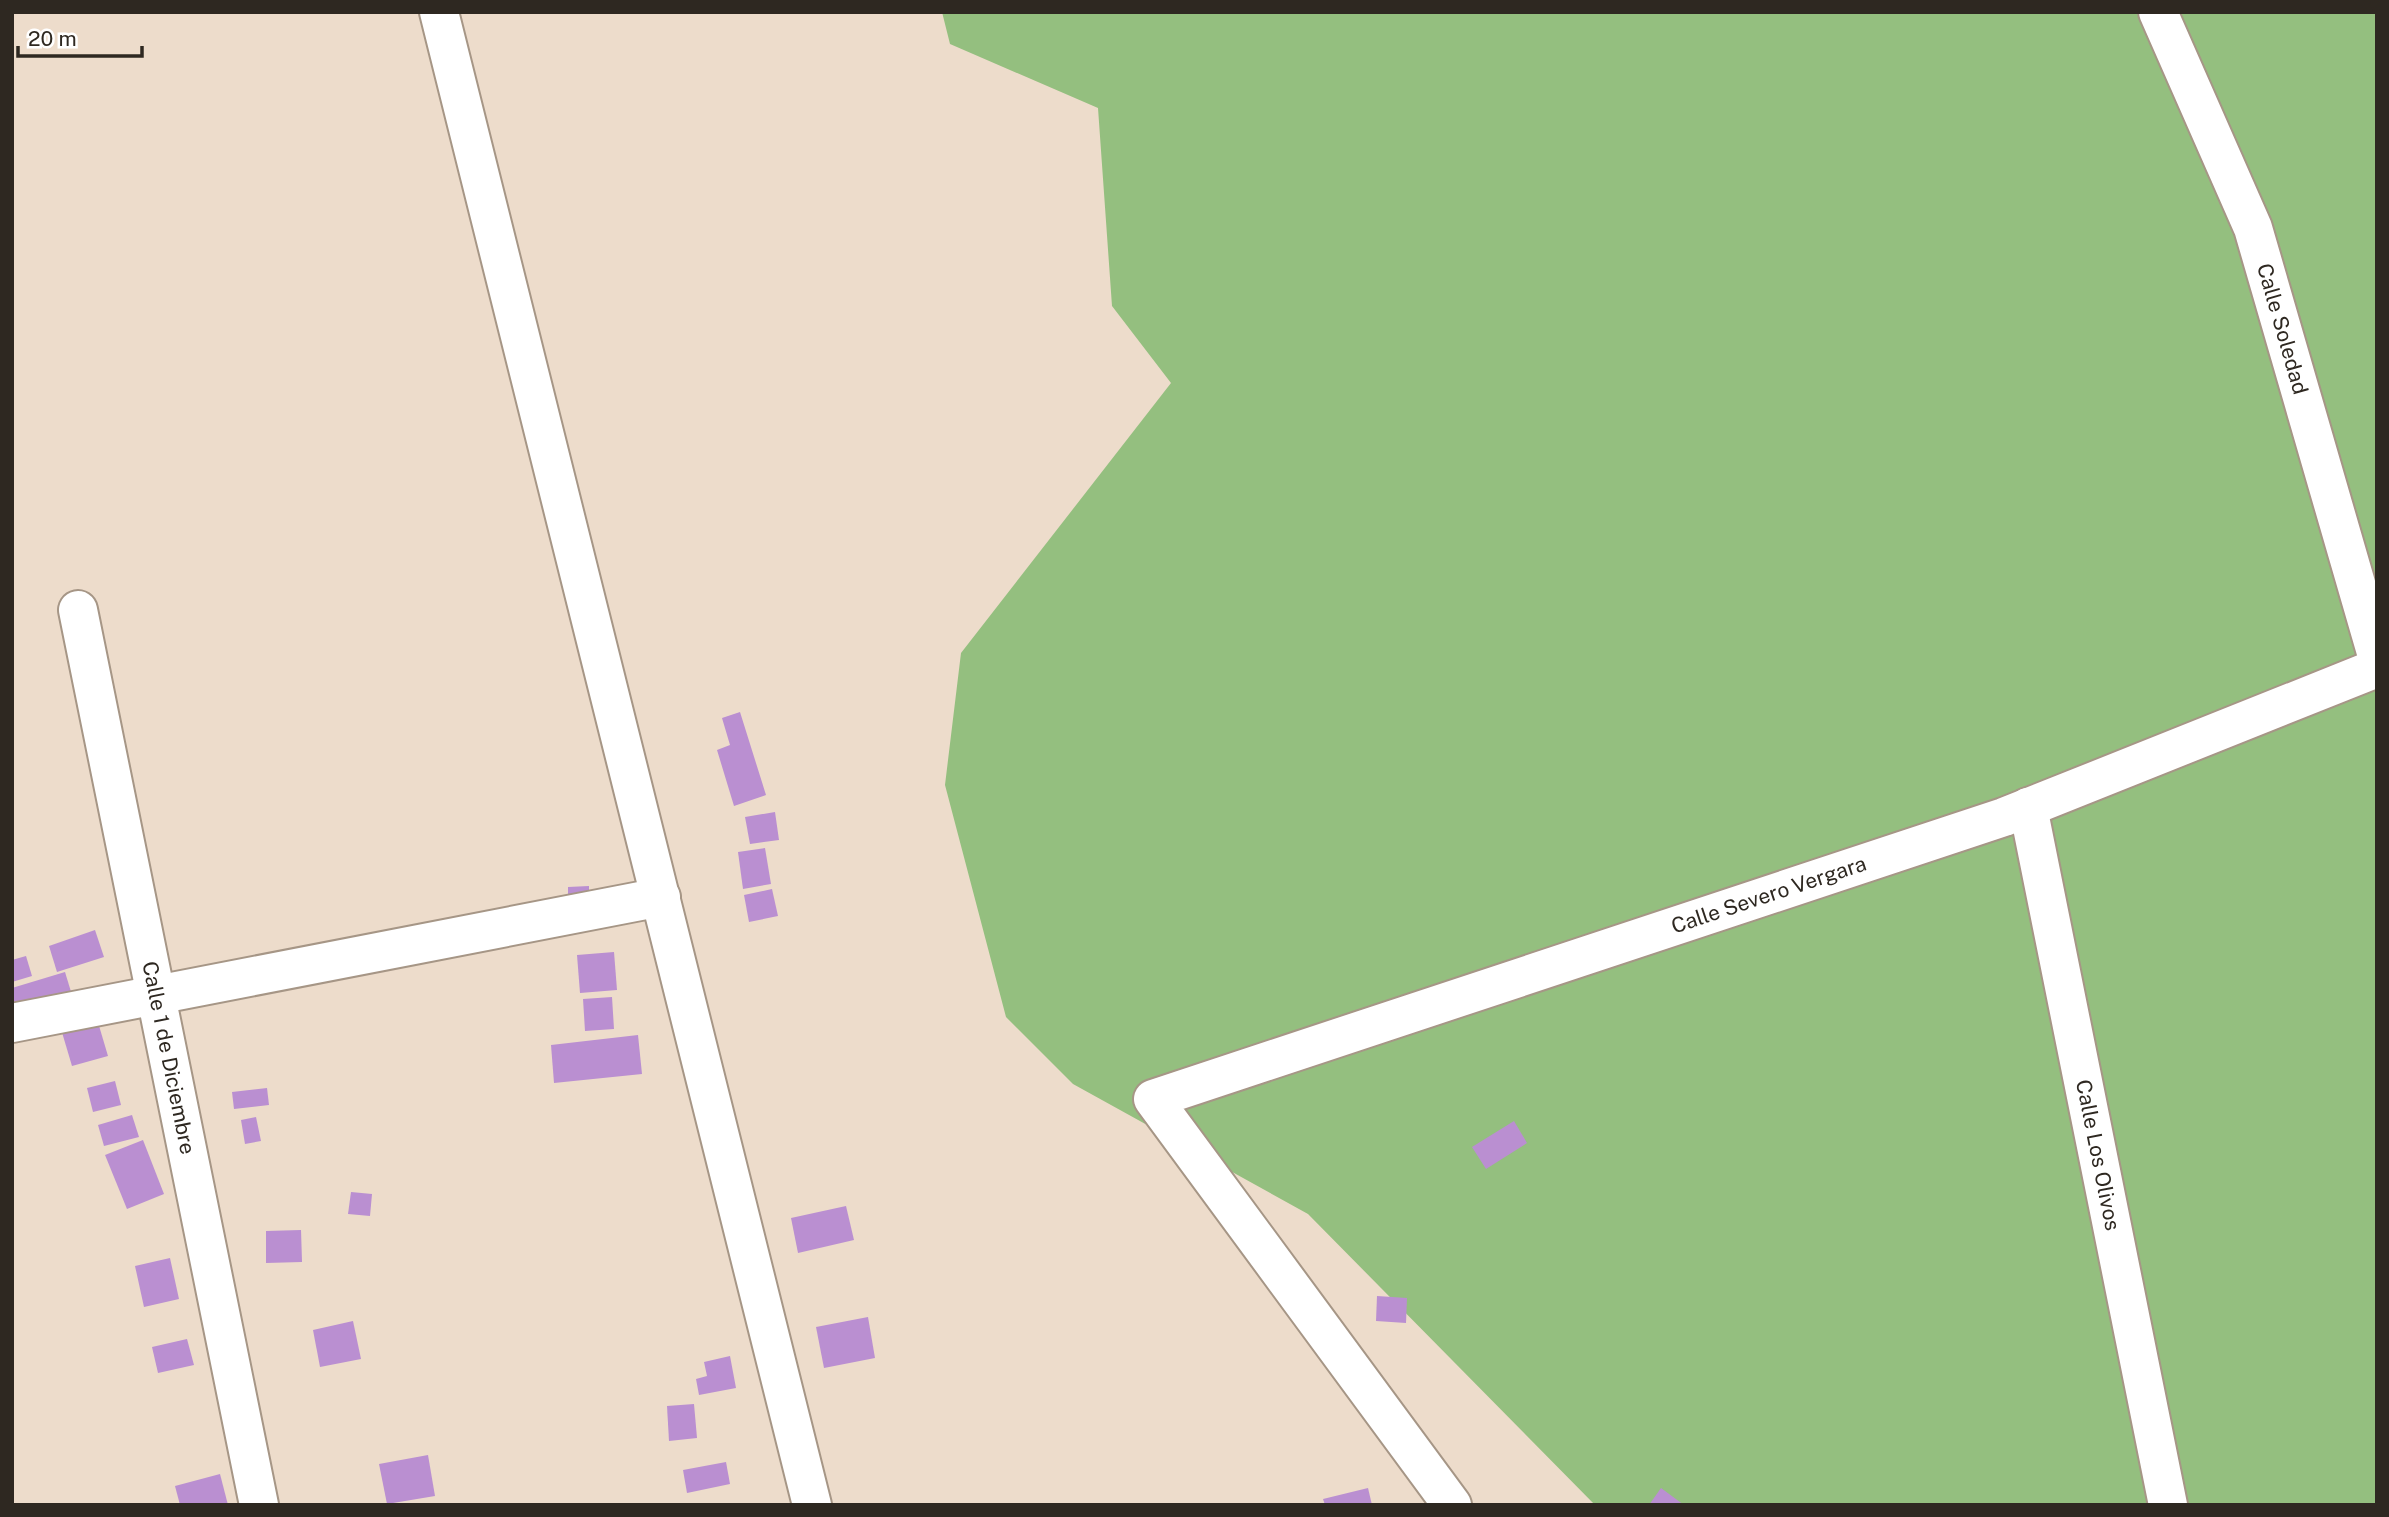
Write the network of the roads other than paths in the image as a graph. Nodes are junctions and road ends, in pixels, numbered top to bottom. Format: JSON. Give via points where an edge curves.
{"nodes":[{"id":1,"x":439,"y":12,"type":"edge"},
{"id":2,"x":2158,"y":12,"type":"edge"},
{"id":3,"x":78,"y":611,"type":"dead end"},
{"id":4,"x":2377,"y":656,"type":"edge"},
{"id":5,"x":2377,"y":668,"type":"edge"},
{"id":6,"x":2028,"y":807,"type":"junction"},
{"id":7,"x":661,"y":897,"type":"junction"},
{"id":8,"x":157,"y":994,"type":"junction"},
{"id":9,"x":12,"y":1023,"type":"edge"},
{"id":10,"x":811,"y":1502,"type":"edge"},
{"id":11,"x":259,"y":1505,"type":"edge"},
{"id":12,"x":1452,"y":1505,"type":"edge"},
{"id":13,"x":2168,"y":1505,"type":"edge"}],
"edges":[{"from":1,"to":7,"type":"street"},
{"from":2,"to":4,"type":"street","name":"Calle Soledad","via":[[2253,228]]},
{"from":3,"to":8,"type":"street","name":"Calle 1 de Diciembre"},
{"from":5,"to":6,"type":"street","name":"Calle Severo Vergara"},
{"from":6,"to":12,"type":"street","name":"Calle Severo Vergara","via":[[1153,1099]]},
{"from":6,"to":13,"type":"street","name":"Calle Los Olivos"},
{"from":7,"to":8,"type":"street"},
{"from":7,"to":10,"type":"street"},
{"from":8,"to":9,"type":"street"},
{"from":8,"to":11,"type":"street","name":"Calle 1 de Diciembre"}]}
